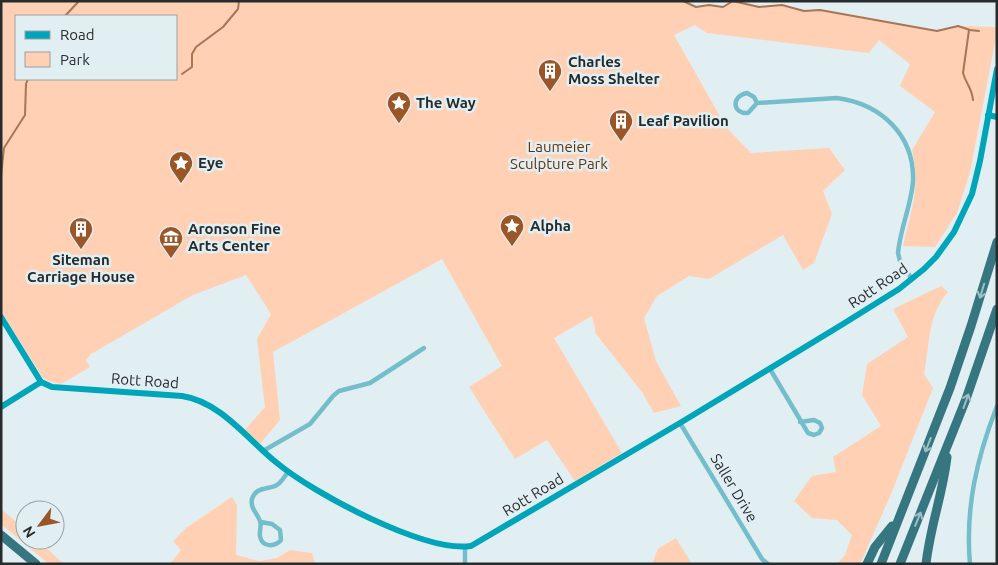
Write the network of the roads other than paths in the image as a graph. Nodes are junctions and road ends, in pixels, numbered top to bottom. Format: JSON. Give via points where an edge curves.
{"nodes":[{"id":1,"x":997,"y":69,"type":"edge"},
{"id":2,"x":758,"y":103,"type":"junction"},
{"id":3,"x":988,"y":116,"type":"junction"},
{"id":4,"x":997,"y":117,"type":"edge"},
{"id":5,"x":997,"y":242,"type":"edge"},
{"id":6,"x":912,"y":279,"type":"junction"},
{"id":7,"x":997,"y":309,"type":"edge"},
{"id":8,"x":1,"y":317,"type":"edge"},
{"id":9,"x":424,"y":348,"type":"dead end"},
{"id":10,"x":770,"y":369,"type":"junction"},
{"id":11,"x":41,"y":382,"type":"junction"},
{"id":12,"x":997,"y":406,"type":"edge"},
{"id":13,"x":1,"y":407,"type":"edge"},
{"id":14,"x":800,"y":422,"type":"junction"},
{"id":15,"x":680,"y":423,"type":"junction"},
{"id":16,"x":948,"y":446,"type":"junction"},
{"id":17,"x":263,"y":451,"type":"junction"},
{"id":18,"x":288,"y":472,"type":"junction"},
{"id":19,"x":897,"y":520,"type":"junction"},
{"id":20,"x":261,"y":522,"type":"junction"},
{"id":21,"x":1,"y":535,"type":"edge"},
{"id":22,"x":466,"y":547,"type":"junction"},
{"id":23,"x":36,"y":564,"type":"edge"},
{"id":24,"x":465,"y":564,"type":"edge"},
{"id":25,"x":768,"y":564,"type":"edge"},
{"id":26,"x":867,"y":564,"type":"edge"},
{"id":27,"x":881,"y":564,"type":"edge"},
{"id":28,"x":900,"y":564,"type":"edge"},
{"id":29,"x":926,"y":564,"type":"edge"},
{"id":30,"x":970,"y":564,"type":"edge"}],
"edges":[{"from":1,"to":3,"type":"street","name":"Rott Road"},
{"from":2,"to":2,"type":"street","via":[[743,114],[735,104],[741,94],[747,93]]},
{"from":2,"to":6,"type":"street","via":[[849,99],[870,106],[893,125],[911,161],[913,182],[898,253]]},
{"from":3,"to":4,"type":"street"},
{"from":3,"to":6,"type":"street","name":"Rott Road","via":[[977,179],[967,207],[944,246]]},
{"from":5,"to":19,"type":"highway","one_way":true,"via":[[950,388]]},
{"from":6,"to":10,"type":"street","name":"Rott Road"},
{"from":16,"to":7,"type":"highway","one_way":true},
{"from":8,"to":11,"type":"street"},
{"from":9,"to":17,"type":"street","via":[[370,383],[339,391],[310,424]]},
{"from":10,"to":14,"type":"street"},
{"from":10,"to":15,"type":"street","name":"Rott Road"},
{"from":11,"to":13,"type":"street"},
{"from":11,"to":17,"type":"street","name":"Rott Road","via":[[52,387],[193,398],[219,412]]},
{"from":12,"to":30,"type":"street","via":[[980,453],[971,496],[968,529]]},
{"from":14,"to":14,"type":"street","via":[[808,433],[814,435],[822,428],[814,420]]},
{"from":15,"to":22,"type":"street","name":"Rott Road","via":[[478,543]]},
{"from":15,"to":25,"type":"street","name":"Saller Drive"},
{"from":28,"to":16,"type":"highway","one_way":true},
{"from":16,"to":29,"type":"highway","via":[[944,482],[934,514]]},
{"from":17,"to":18,"type":"street","name":"Rott Road"},
{"from":18,"to":20,"type":"street","via":[[275,486],[255,492],[253,509]]},
{"from":18,"to":22,"type":"street","name":"Rott Road","via":[[401,532]]},
{"from":19,"to":26,"type":"highway","via":[[875,547]]},
{"from":19,"to":27,"type":"highway"},
{"from":20,"to":20,"type":"street","via":[[260,536],[265,544],[277,544],[281,540],[280,530]]},
{"from":21,"to":23,"type":"highway"},
{"from":22,"to":24,"type":"street"}]}
